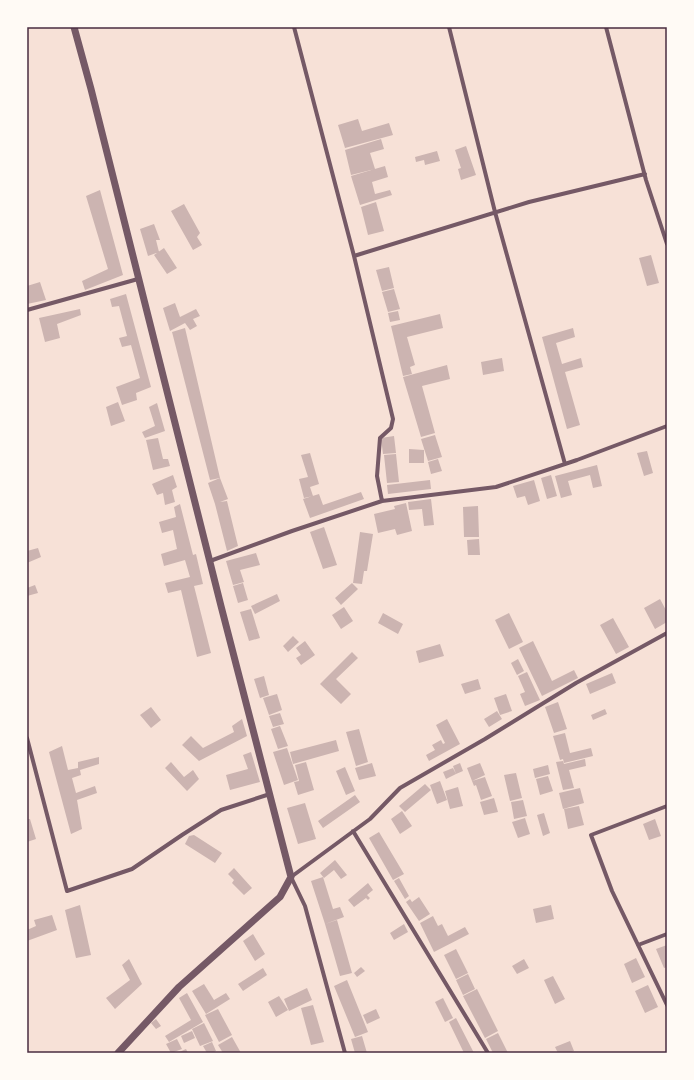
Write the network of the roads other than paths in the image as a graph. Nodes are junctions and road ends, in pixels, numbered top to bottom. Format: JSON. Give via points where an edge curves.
{"nodes":[{"id":1,"x":74,"y":27,"type":"edge"},
{"id":2,"x":294,"y":27,"type":"edge"},
{"id":3,"x":449,"y":27,"type":"edge"},
{"id":4,"x":606,"y":27,"type":"edge"},
{"id":5,"x":645,"y":174,"type":"junction"},
{"id":6,"x":495,"y":212,"type":"junction"},
{"id":7,"x":667,"y":244,"type":"edge"},
{"id":8,"x":354,"y":256,"type":"junction"},
{"id":9,"x":138,"y":279,"type":"junction"},
{"id":10,"x":27,"y":310,"type":"edge"},
{"id":11,"x":667,"y":426,"type":"edge"},
{"id":12,"x":565,"y":464,"type":"junction"},
{"id":13,"x":382,"y":501,"type":"junction"},
{"id":14,"x":210,"y":561,"type":"junction"},
{"id":15,"x":667,"y":633,"type":"edge"},
{"id":16,"x":27,"y":738,"type":"edge"},
{"id":17,"x":270,"y":794,"type":"junction"},
{"id":18,"x":667,"y":806,"type":"edge"},
{"id":19,"x":353,"y":831,"type":"junction"},
{"id":20,"x":291,"y":876,"type":"junction"},
{"id":21,"x":667,"y":934,"type":"edge"},
{"id":22,"x":638,"y":945,"type":"junction"},
{"id":23,"x":667,"y":1005,"type":"edge"},
{"id":24,"x":118,"y":1053,"type":"edge"},
{"id":25,"x":345,"y":1053,"type":"edge"},
{"id":26,"x":488,"y":1053,"type":"edge"}],
"edges":[{"from":1,"to":9,"type":"street"},
{"from":2,"to":8,"type":"street"},
{"from":3,"to":6,"type":"street"},
{"from":4,"to":5,"type":"street"},
{"from":5,"to":6,"type":"street"},
{"from":5,"to":7,"type":"street"},
{"from":6,"to":8,"type":"street"},
{"from":6,"to":12,"type":"street"},
{"from":8,"to":13,"type":"street","via":[[393,419],[391,428],[380,438],[377,476]]},
{"from":9,"to":10,"type":"street"},
{"from":9,"to":14,"type":"street"},
{"from":11,"to":12,"type":"street"},
{"from":12,"to":13,"type":"street","via":[[496,487]]},
{"from":13,"to":14,"type":"street"},
{"from":14,"to":17,"type":"street"},
{"from":15,"to":19,"type":"street","via":[[576,683],[400,788],[370,819]]},
{"from":16,"to":17,"type":"street","via":[[67,891],[132,869],[221,810]]},
{"from":17,"to":20,"type":"street"},
{"from":18,"to":22,"type":"street","via":[[591,834],[612,891]]},
{"from":19,"to":20,"type":"street"},
{"from":19,"to":26,"type":"street"},
{"from":20,"to":24,"type":"street","via":[[280,897],[179,986]]},
{"from":20,"to":25,"type":"street","via":[[305,906]]},
{"from":21,"to":22,"type":"street"},
{"from":22,"to":23,"type":"street"}]}
